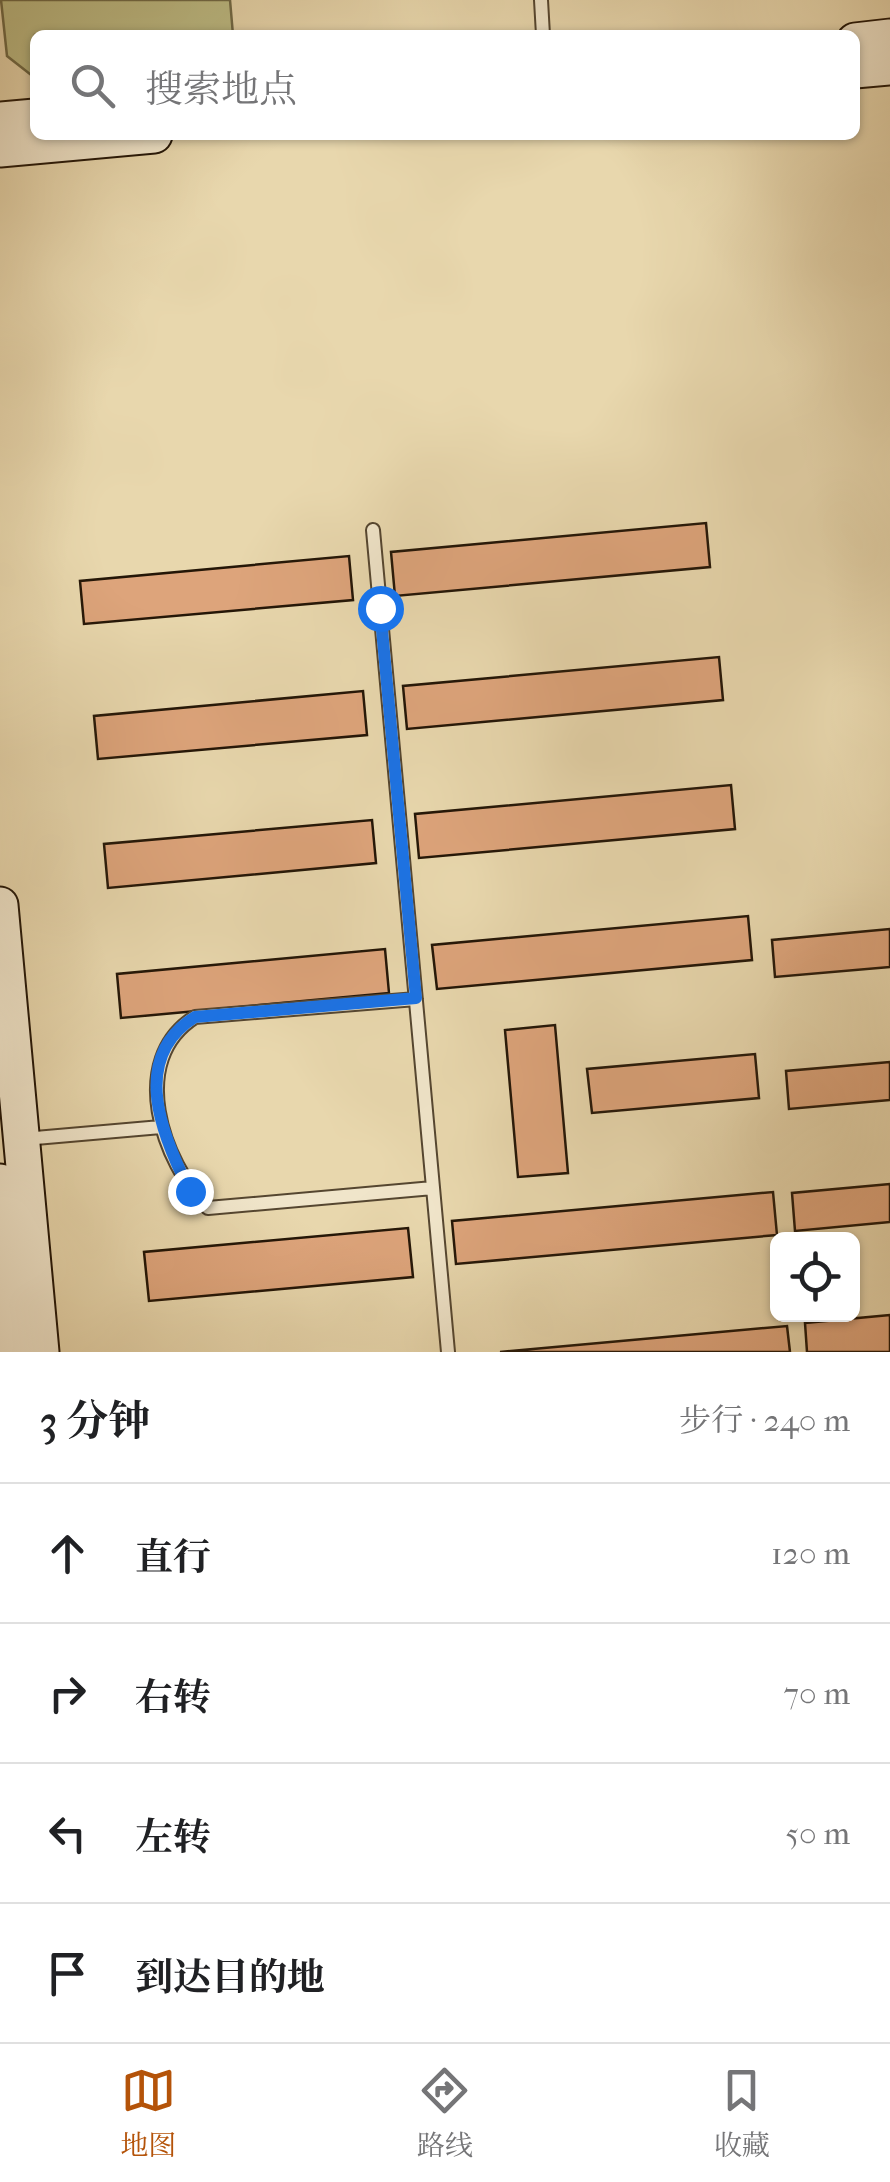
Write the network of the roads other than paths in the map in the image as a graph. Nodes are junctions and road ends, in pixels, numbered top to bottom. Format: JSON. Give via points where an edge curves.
{"nodes":[{"id":1,"x":540,"y":0,"type":"edge"},
{"id":2,"x":543,"y":30,"type":"edge"},
{"id":3,"x":890,"y":37,"type":"edge"},
{"id":4,"x":860,"y":40,"type":"edge"},
{"id":5,"x":890,"y":67,"type":"edge"},
{"id":6,"x":860,"y":70,"type":"edge"},
{"id":7,"x":30,"y":117,"type":"edge"},
{"id":8,"x":0,"y":120,"type":"edge"},
{"id":9,"x":99,"y":140,"type":"edge"},
{"id":10,"x":0,"y":149,"type":"edge"},
{"id":11,"x":373,"y":530,"type":"dead end"},
{"id":12,"x":0,"y":905,"type":"edge"},
{"id":13,"x":416,"y":998,"type":"junction"},
{"id":14,"x":161,"y":1127,"type":"junction"},
{"id":15,"x":22,"y":1139,"type":"junction"},
{"id":16,"x":0,"y":1182,"type":"edge"},
{"id":17,"x":433,"y":1188,"type":"junction"},
{"id":18,"x":16,"y":1352,"type":"edge"},
{"id":19,"x":41,"y":1352,"type":"edge"},
{"id":20,"x":448,"y":1352,"type":"edge"}],
"edges":[{"from":1,"to":2,"type":"lane"},
{"from":3,"to":4,"type":"main road"},
{"from":5,"to":6,"type":"main road"},
{"from":7,"to":8,"type":"main road"},
{"from":9,"to":10,"type":"main road"},
{"from":11,"to":13,"type":"lane"},
{"from":12,"to":15,"type":"main road"},
{"from":13,"to":14,"type":"lane","via":[[195,1017],[177,1028],[164,1049],[158,1069]]},
{"from":13,"to":17,"type":"lane"},
{"from":14,"to":15,"type":"lane"},
{"from":14,"to":17,"type":"lane","via":[[190,1191],[208,1208]]},
{"from":15,"to":19,"type":"main road"},
{"from":16,"to":18,"type":"main road"},
{"from":17,"to":20,"type":"lane"}]}
